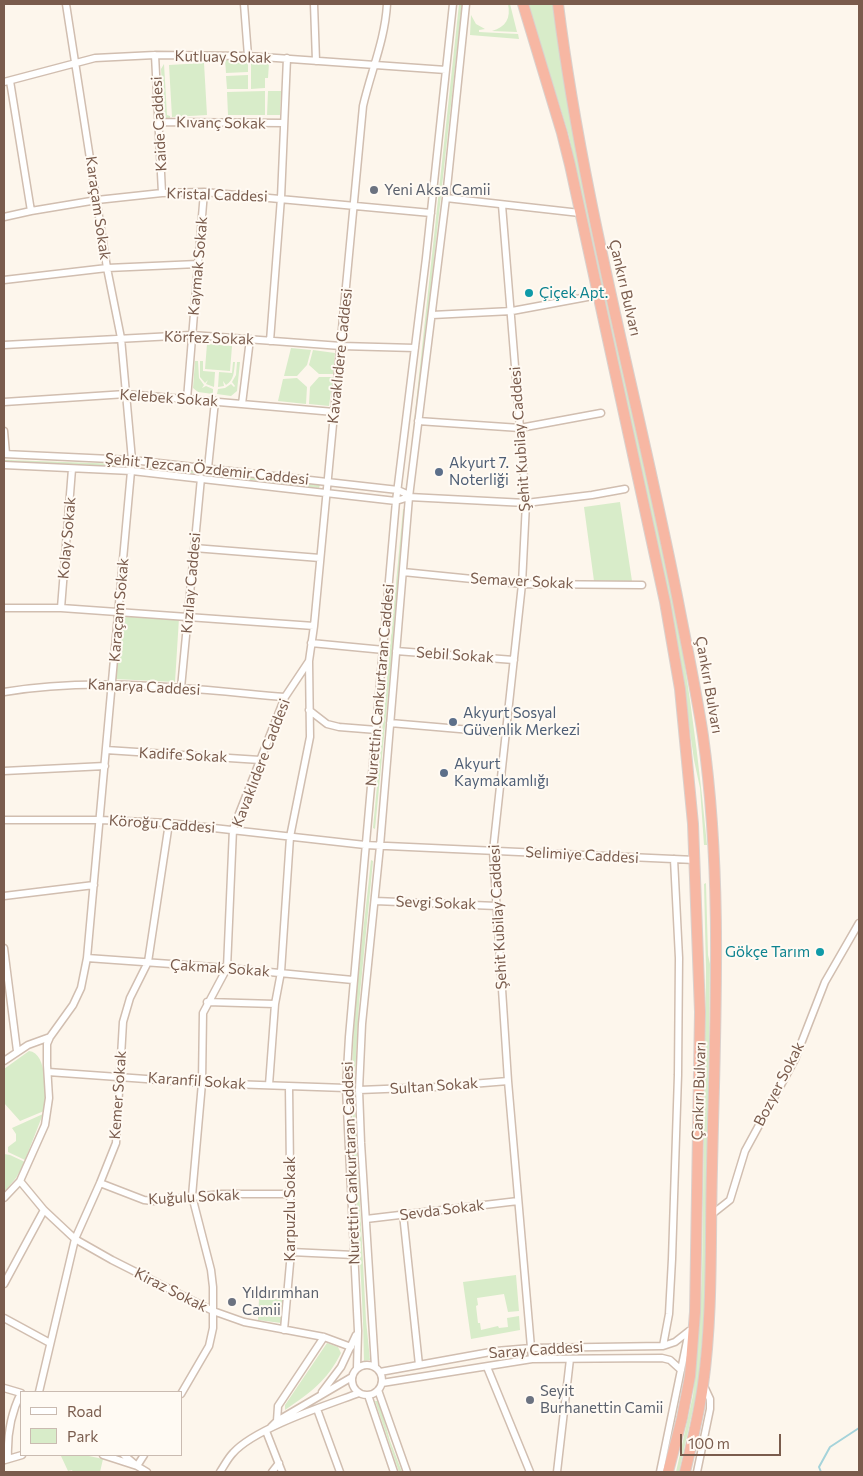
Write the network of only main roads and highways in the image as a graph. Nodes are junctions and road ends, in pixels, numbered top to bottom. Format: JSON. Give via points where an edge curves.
{"nodes":[{"id":1,"x":523,"y":4,"type":"edge"},
{"id":2,"x":558,"y":4,"type":"edge"},
{"id":3,"x":668,"y":1472,"type":"edge"},
{"id":4,"x":685,"y":1472,"type":"edge"}],
"edges":[{"from":1,"to":3,"type":"highway","name":"Çankırı Bulvarı","via":[[562,133],[580,213],[665,602],[687,749],[695,860],[700,1012],[695,1298],[687,1392]]},
{"from":2,"to":4,"type":"highway","name":"Çankırı Bulvarı","via":[[590,203],[667,545],[703,738],[717,966],[710,1292],[701,1400]]}]}
